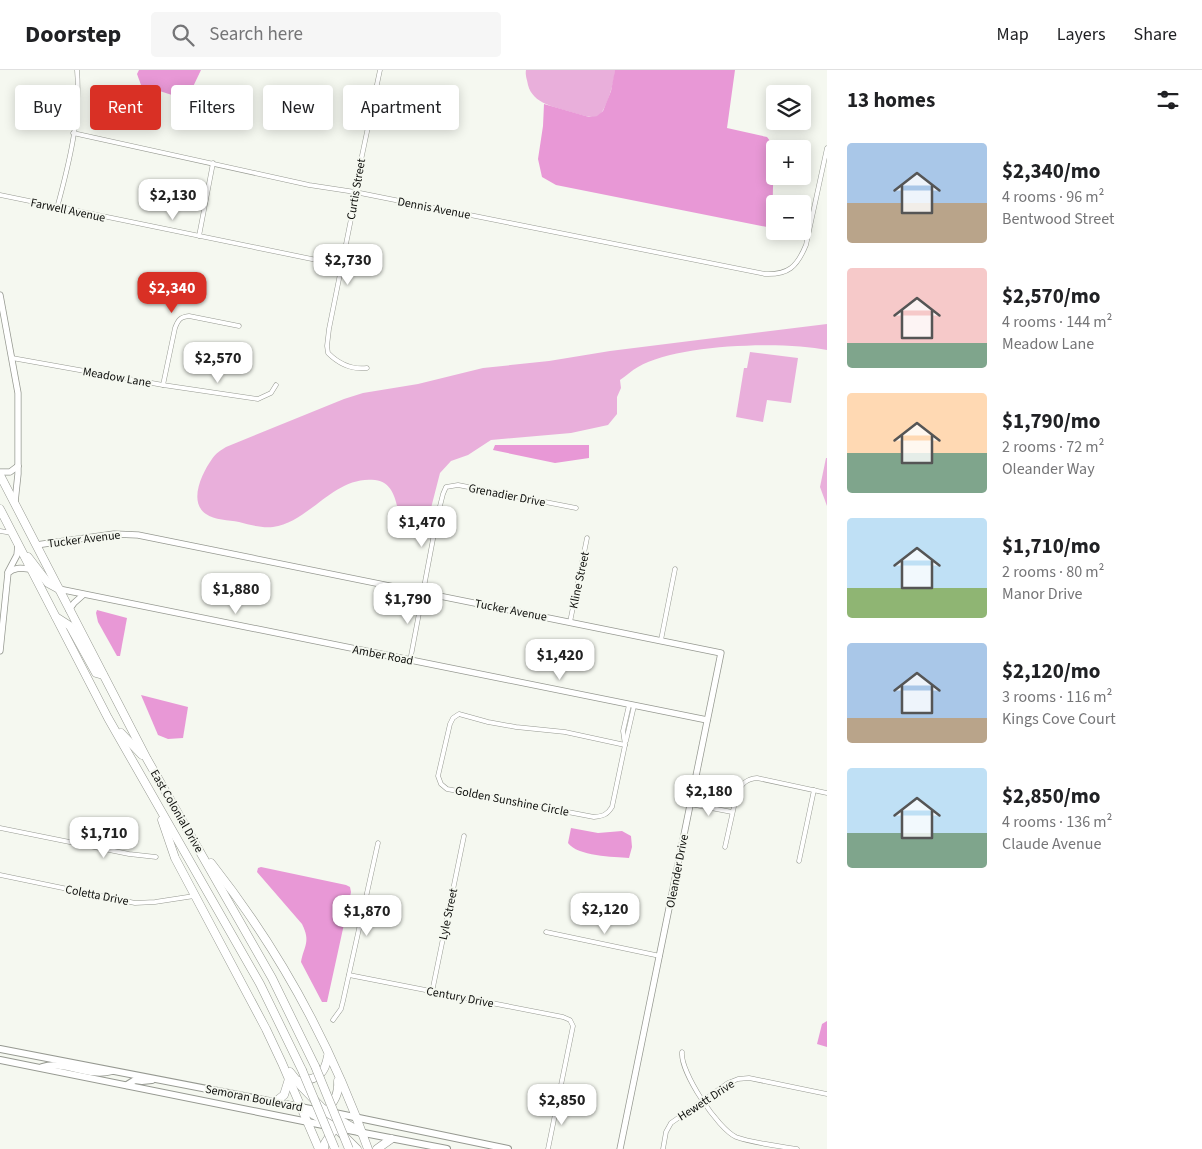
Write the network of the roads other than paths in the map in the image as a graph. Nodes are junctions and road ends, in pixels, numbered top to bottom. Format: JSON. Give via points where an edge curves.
{"nodes":[{"id":1,"x":77,"y":70,"type":"edge"},
{"id":2,"x":380,"y":70,"type":"edge"},
{"id":3,"x":73,"y":132,"type":"junction"},
{"id":4,"x":827,"y":148,"type":"edge"},
{"id":5,"x":214,"y":163,"type":"junction"},
{"id":6,"x":355,"y":192,"type":"junction"},
{"id":7,"x":0,"y":195,"type":"edge"},
{"id":8,"x":56,"y":208,"type":"junction"},
{"id":9,"x":198,"y":236,"type":"junction"},
{"id":10,"x":342,"y":265,"type":"junction"},
{"id":11,"x":0,"y":295,"type":"edge"},
{"id":12,"x":239,"y":326,"type":"dead end"},
{"id":13,"x":12,"y":358,"type":"junction"},
{"id":14,"x":367,"y":368,"type":"dead end"},
{"id":15,"x":163,"y":385,"type":"junction"},
{"id":16,"x":276,"y":385,"type":"dead end"},
{"id":17,"x":18,"y":466,"type":"junction"},
{"id":18,"x":0,"y":474,"type":"edge"},
{"id":19,"x":15,"y":504,"type":"junction"},
{"id":20,"x":576,"y":508,"type":"dead end"},
{"id":21,"x":0,"y":510,"type":"edge"},
{"id":22,"x":0,"y":531,"type":"edge"},
{"id":23,"x":12,"y":534,"type":"junction"},
{"id":24,"x":588,"y":538,"type":"dead end"},
{"id":25,"x":17,"y":543,"type":"junction"},
{"id":26,"x":36,"y":545,"type":"junction"},
{"id":27,"x":30,"y":568,"type":"junction"},
{"id":28,"x":675,"y":569,"type":"dead end"},
{"id":29,"x":8,"y":573,"type":"junction"},
{"id":30,"x":59,"y":589,"type":"junction"},
{"id":31,"x":424,"y":592,"type":"junction"},
{"id":32,"x":83,"y":594,"type":"junction"},
{"id":33,"x":70,"y":610,"type":"junction"},
{"id":34,"x":56,"y":616,"type":"junction"},
{"id":35,"x":570,"y":622,"type":"junction"},
{"id":36,"x":661,"y":640,"type":"junction"},
{"id":37,"x":0,"y":652,"type":"edge"},
{"id":38,"x":720,"y":653,"type":"joint"},
{"id":39,"x":410,"y":661,"type":"junction"},
{"id":40,"x":103,"y":675,"type":"junction"},
{"id":41,"x":632,"y":705,"type":"junction"},
{"id":42,"x":108,"y":718,"type":"junction"},
{"id":43,"x":707,"y":720,"type":"junction"},
{"id":44,"x":625,"y":745,"type":"junction"},
{"id":45,"x":147,"y":759,"type":"junction"},
{"id":46,"x":814,"y":790,"type":"junction"},
{"id":47,"x":827,"y":792,"type":"edge"},
{"id":48,"x":157,"y":804,"type":"junction"},
{"id":49,"x":690,"y":804,"type":"junction"},
{"id":50,"x":732,"y":812,"type":"junction"},
{"id":51,"x":0,"y":828,"type":"edge"},
{"id":52,"x":464,"y":836,"type":"dead end"},
{"id":53,"x":195,"y":842,"type":"junction"},
{"id":54,"x":378,"y":843,"type":"dead end"},
{"id":55,"x":726,"y":847,"type":"dead end"},
{"id":56,"x":156,"y":857,"type":"dead end"},
{"id":57,"x":799,"y":862,"type":"dead end"},
{"id":58,"x":0,"y":875,"type":"edge"},
{"id":59,"x":194,"y":896,"type":"junction"},
{"id":60,"x":546,"y":932,"type":"dead end"},
{"id":61,"x":660,"y":956,"type":"junction"},
{"id":62,"x":349,"y":975,"type":"junction"},
{"id":63,"x":432,"y":992,"type":"junction"},
{"id":64,"x":333,"y":1020,"type":"dead end"},
{"id":65,"x":0,"y":1048,"type":"edge"},
{"id":66,"x":682,"y":1052,"type":"dead end"},
{"id":67,"x":328,"y":1056,"type":"junction"},
{"id":68,"x":0,"y":1060,"type":"edge"},
{"id":69,"x":40,"y":1068,"type":"junction"},
{"id":70,"x":115,"y":1070,"type":"junction"},
{"id":71,"x":337,"y":1076,"type":"junction"},
{"id":72,"x":156,"y":1079,"type":"junction"},
{"id":73,"x":292,"y":1079,"type":"junction"},
{"id":74,"x":127,"y":1085,"type":"junction"},
{"id":75,"x":827,"y":1094,"type":"edge"},
{"id":76,"x":703,"y":1100,"type":"junction"},
{"id":77,"x":275,"y":1102,"type":"junction"},
{"id":78,"x":300,"y":1107,"type":"junction"},
{"id":79,"x":326,"y":1112,"type":"junction"},
{"id":80,"x":319,"y":1117,"type":"junction"},
{"id":81,"x":356,"y":1117,"type":"junction"},
{"id":82,"x":307,"y":1122,"type":"junction"},
{"id":83,"x":345,"y":1122,"type":"junction"},
{"id":84,"x":336,"y":1128,"type":"junction"},
{"id":85,"x":362,"y":1133,"type":"junction"},
{"id":86,"x":390,"y":1138,"type":"junction"},
{"id":87,"x":319,"y":1149,"type":"edge"},
{"id":88,"x":324,"y":1149,"type":"edge"},
{"id":89,"x":335,"y":1149,"type":"edge"},
{"id":90,"x":349,"y":1149,"type":"edge"},
{"id":91,"x":357,"y":1149,"type":"edge"},
{"id":92,"x":368,"y":1149,"type":"edge"},
{"id":93,"x":377,"y":1149,"type":"edge"},
{"id":94,"x":447,"y":1149,"type":"edge"},
{"id":95,"x":508,"y":1149,"type":"edge"},
{"id":96,"x":548,"y":1149,"type":"edge"},
{"id":97,"x":620,"y":1149,"type":"edge"},
{"id":98,"x":663,"y":1149,"type":"edge"},
{"id":99,"x":797,"y":1149,"type":"edge"}],
"edges":[{"from":1,"to":3,"type":"street","via":[[78,106]]},
{"from":2,"to":6,"type":"street","name":"Curtis Street"},
{"from":3,"to":5,"type":"street","name":"Dennis Avenue"},
{"from":3,"to":8,"type":"street"},
{"from":4,"to":6,"type":"street","name":"Dennis Avenue","via":[[806,245],[794,266],[778,275]]},
{"from":5,"to":6,"type":"street","name":"Dennis Avenue"},
{"from":5,"to":9,"type":"street"},
{"from":6,"to":10,"type":"street","name":"Curtis Street"},
{"from":7,"to":8,"type":"street","name":"Farwell Avenue"},
{"from":8,"to":9,"type":"street","name":"Farwell Avenue"},
{"from":9,"to":10,"type":"street","name":"Farwell Avenue"},
{"from":10,"to":14,"type":"street","name":"Curtis Street","via":[[329,329],[328,353],[344,366]]},
{"from":11,"to":13,"type":"street"},
{"from":12,"to":15,"type":"street","via":[[182,316],[175,328]]},
{"from":13,"to":15,"type":"street","name":"Meadow Lane"},
{"from":13,"to":17,"type":"street","via":[[18,393]]},
{"from":15,"to":16,"type":"street","name":"Meadow Lane","via":[[258,399],[271,393]]},
{"from":17,"to":18,"type":"street","via":[[13,472]]},
{"from":17,"to":19,"type":"street"},
{"from":18,"to":19,"type":"highway","name":"East Colonial Drive"},
{"from":19,"to":26,"type":"highway","name":"East Colonial Drive"},
{"from":20,"to":31,"type":"street","name":"Grenadier Drive","via":[[458,485],[446,487]]},
{"from":21,"to":23,"type":"highway","name":"East Colonial Drive"},
{"from":22,"to":23,"type":"street"},
{"from":23,"to":25,"type":"highway","name":"East Colonial Drive"},
{"from":24,"to":35,"type":"street","name":"Kline Street"},
{"from":25,"to":27,"type":"highway","name":"East Colonial Drive"},
{"from":25,"to":29,"type":"street","via":[[17,555]]},
{"from":25,"to":30,"type":"highway","via":[[48,583]]},
{"from":26,"to":30,"type":"highway","name":"East Colonial Drive"},
{"from":26,"to":31,"type":"street","name":"Tucker Avenue","via":[[114,534],[138,535]]},
{"from":27,"to":29,"type":"street","via":[[12,569]]},
{"from":27,"to":34,"type":"highway","name":"East Colonial Drive"},
{"from":28,"to":36,"type":"street"},
{"from":29,"to":37,"type":"street"},
{"from":30,"to":32,"type":"street","name":"Amber Road"},
{"from":30,"to":33,"type":"highway","name":"East Colonial Drive"},
{"from":31,"to":35,"type":"street","name":"Tucker Avenue"},
{"from":31,"to":39,"type":"street"},
{"from":32,"to":33,"type":"street"},
{"from":32,"to":39,"type":"street","name":"Amber Road"},
{"from":33,"to":40,"type":"highway","name":"East Colonial Drive"},
{"from":34,"to":40,"type":"highway","via":[[70,626],[96,673]]},
{"from":34,"to":42,"type":"highway","name":"East Colonial Drive"},
{"from":35,"to":36,"type":"street","name":"Tucker Avenue"},
{"from":36,"to":38,"type":"street","name":"Tucker Avenue"},
{"from":38,"to":43,"type":"street","name":"Oleander Drive"},
{"from":39,"to":41,"type":"street","name":"Amber Road"},
{"from":40,"to":45,"type":"highway","name":"East Colonial Drive"},
{"from":41,"to":43,"type":"street","name":"Amber Road"},
{"from":41,"to":44,"type":"street","name":"Golden Sunshine Circle"},
{"from":42,"to":45,"type":"highway"},
{"from":42,"to":48,"type":"highway","name":"East Colonial Drive"},
{"from":43,"to":49,"type":"street","name":"Oleander Drive"},
{"from":44,"to":44,"type":"street","name":"Golden Sunshine Circle","via":[[612,807],[608,814],[602,816],[447,788],[438,776],[450,724],[459,714],[498,724],[565,732]]},
{"from":45,"to":53,"type":"highway","name":"East Colonial Drive"},
{"from":46,"to":47,"type":"street"},
{"from":46,"to":50,"type":"street","via":[[748,779],[736,792]]},
{"from":46,"to":57,"type":"street"},
{"from":48,"to":59,"type":"highway","via":[[175,858]]},
{"from":48,"to":89,"type":"highway","name":"East Colonial Drive","bridge":true,"via":[[260,984],[302,1070]]},
{"from":49,"to":50,"type":"street"},
{"from":49,"to":61,"type":"street","name":"Oleander Drive"},
{"from":50,"to":55,"type":"street"},
{"from":51,"to":56,"type":"street"},
{"from":52,"to":63,"type":"street","name":"Lyle Street"},
{"from":53,"to":67,"type":"highway","via":[[263,934]]},
{"from":53,"to":90,"type":"highway","name":"East Colonial Drive","bridge":true,"via":[[272,978],[315,1066]]},
{"from":54,"to":62,"type":"street"},
{"from":58,"to":59,"type":"street","name":"Coletta Drive","via":[[136,902]]},
{"from":59,"to":73,"type":"highway"},
{"from":60,"to":61,"type":"street"},
{"from":61,"to":97,"type":"street","name":"Oleander Drive"},
{"from":62,"to":63,"type":"street","name":"Century Drive"},
{"from":62,"to":64,"type":"street","via":[[341,1009]]},
{"from":63,"to":96,"type":"street","name":"Century Drive","via":[[570,1020],[573,1026]]},
{"from":65,"to":70,"type":"main road","name":"Semoran Boulevard"},
{"from":66,"to":76,"type":"street","via":[[686,1073]]},
{"from":67,"to":71,"type":"highway"},
{"from":67,"to":73,"type":"highway","via":[[321,1074],[308,1080]]},
{"from":68,"to":69,"type":"main road","name":"Semoran Boulevard"},
{"from":69,"to":70,"type":"main road","via":[[51,1064],[102,1074]]},
{"from":69,"to":74,"type":"main road","name":"Semoran Boulevard"},
{"from":70,"to":72,"type":"main road","name":"Semoran Boulevard"},
{"from":71,"to":79,"type":"highway","via":[[336,1099]]},
{"from":71,"to":81,"type":"highway"},
{"from":72,"to":74,"type":"main road","via":[[135,1080]]},
{"from":72,"to":77,"type":"main road","name":"Semoran Boulevard"},
{"from":73,"to":77,"type":"highway","via":[[284,1095]]},
{"from":73,"to":78,"type":"highway"},
{"from":73,"to":79,"type":"highway"},
{"from":74,"to":82,"type":"main road","name":"Semoran Boulevard"},
{"from":75,"to":76,"type":"street","name":"Hewett Drive","via":[[749,1078],[728,1083]]},
{"from":76,"to":98,"type":"street","name":"Hewett Drive","via":[[672,1123],[666,1132]]},
{"from":76,"to":99,"type":"street","via":[[719,1124],[732,1135]]},
{"from":77,"to":78,"type":"main road","name":"Semoran Boulevard"},
{"from":78,"to":79,"type":"main road","name":"Semoran Boulevard"},
{"from":78,"to":80,"type":"highway"},
{"from":78,"to":82,"type":"highway"},
{"from":79,"to":80,"type":"highway"},
{"from":79,"to":81,"type":"main road","name":"Semoran Boulevard"},
{"from":79,"to":83,"type":"highway"},
{"from":80,"to":82,"type":"highway"},
{"from":80,"to":84,"type":"highway"},
{"from":81,"to":83,"type":"highway"},
{"from":81,"to":85,"type":"highway"},
{"from":81,"to":95,"type":"main road","name":"Semoran Boulevard"},
{"from":82,"to":84,"type":"main road","name":"Semoran Boulevard"},
{"from":82,"to":87,"type":"highway"},
{"from":83,"to":84,"type":"highway"},
{"from":83,"to":85,"type":"highway"},
{"from":84,"to":85,"type":"main road","name":"Semoran Boulevard"},
{"from":84,"to":88,"type":"highway"},
{"from":84,"to":91,"type":"highway"},
{"from":85,"to":86,"type":"main road","name":"Semoran Boulevard"},
{"from":85,"to":92,"type":"highway"},
{"from":86,"to":93,"type":"highway"},
{"from":86,"to":94,"type":"main road","name":"Semoran Boulevard"}]}
